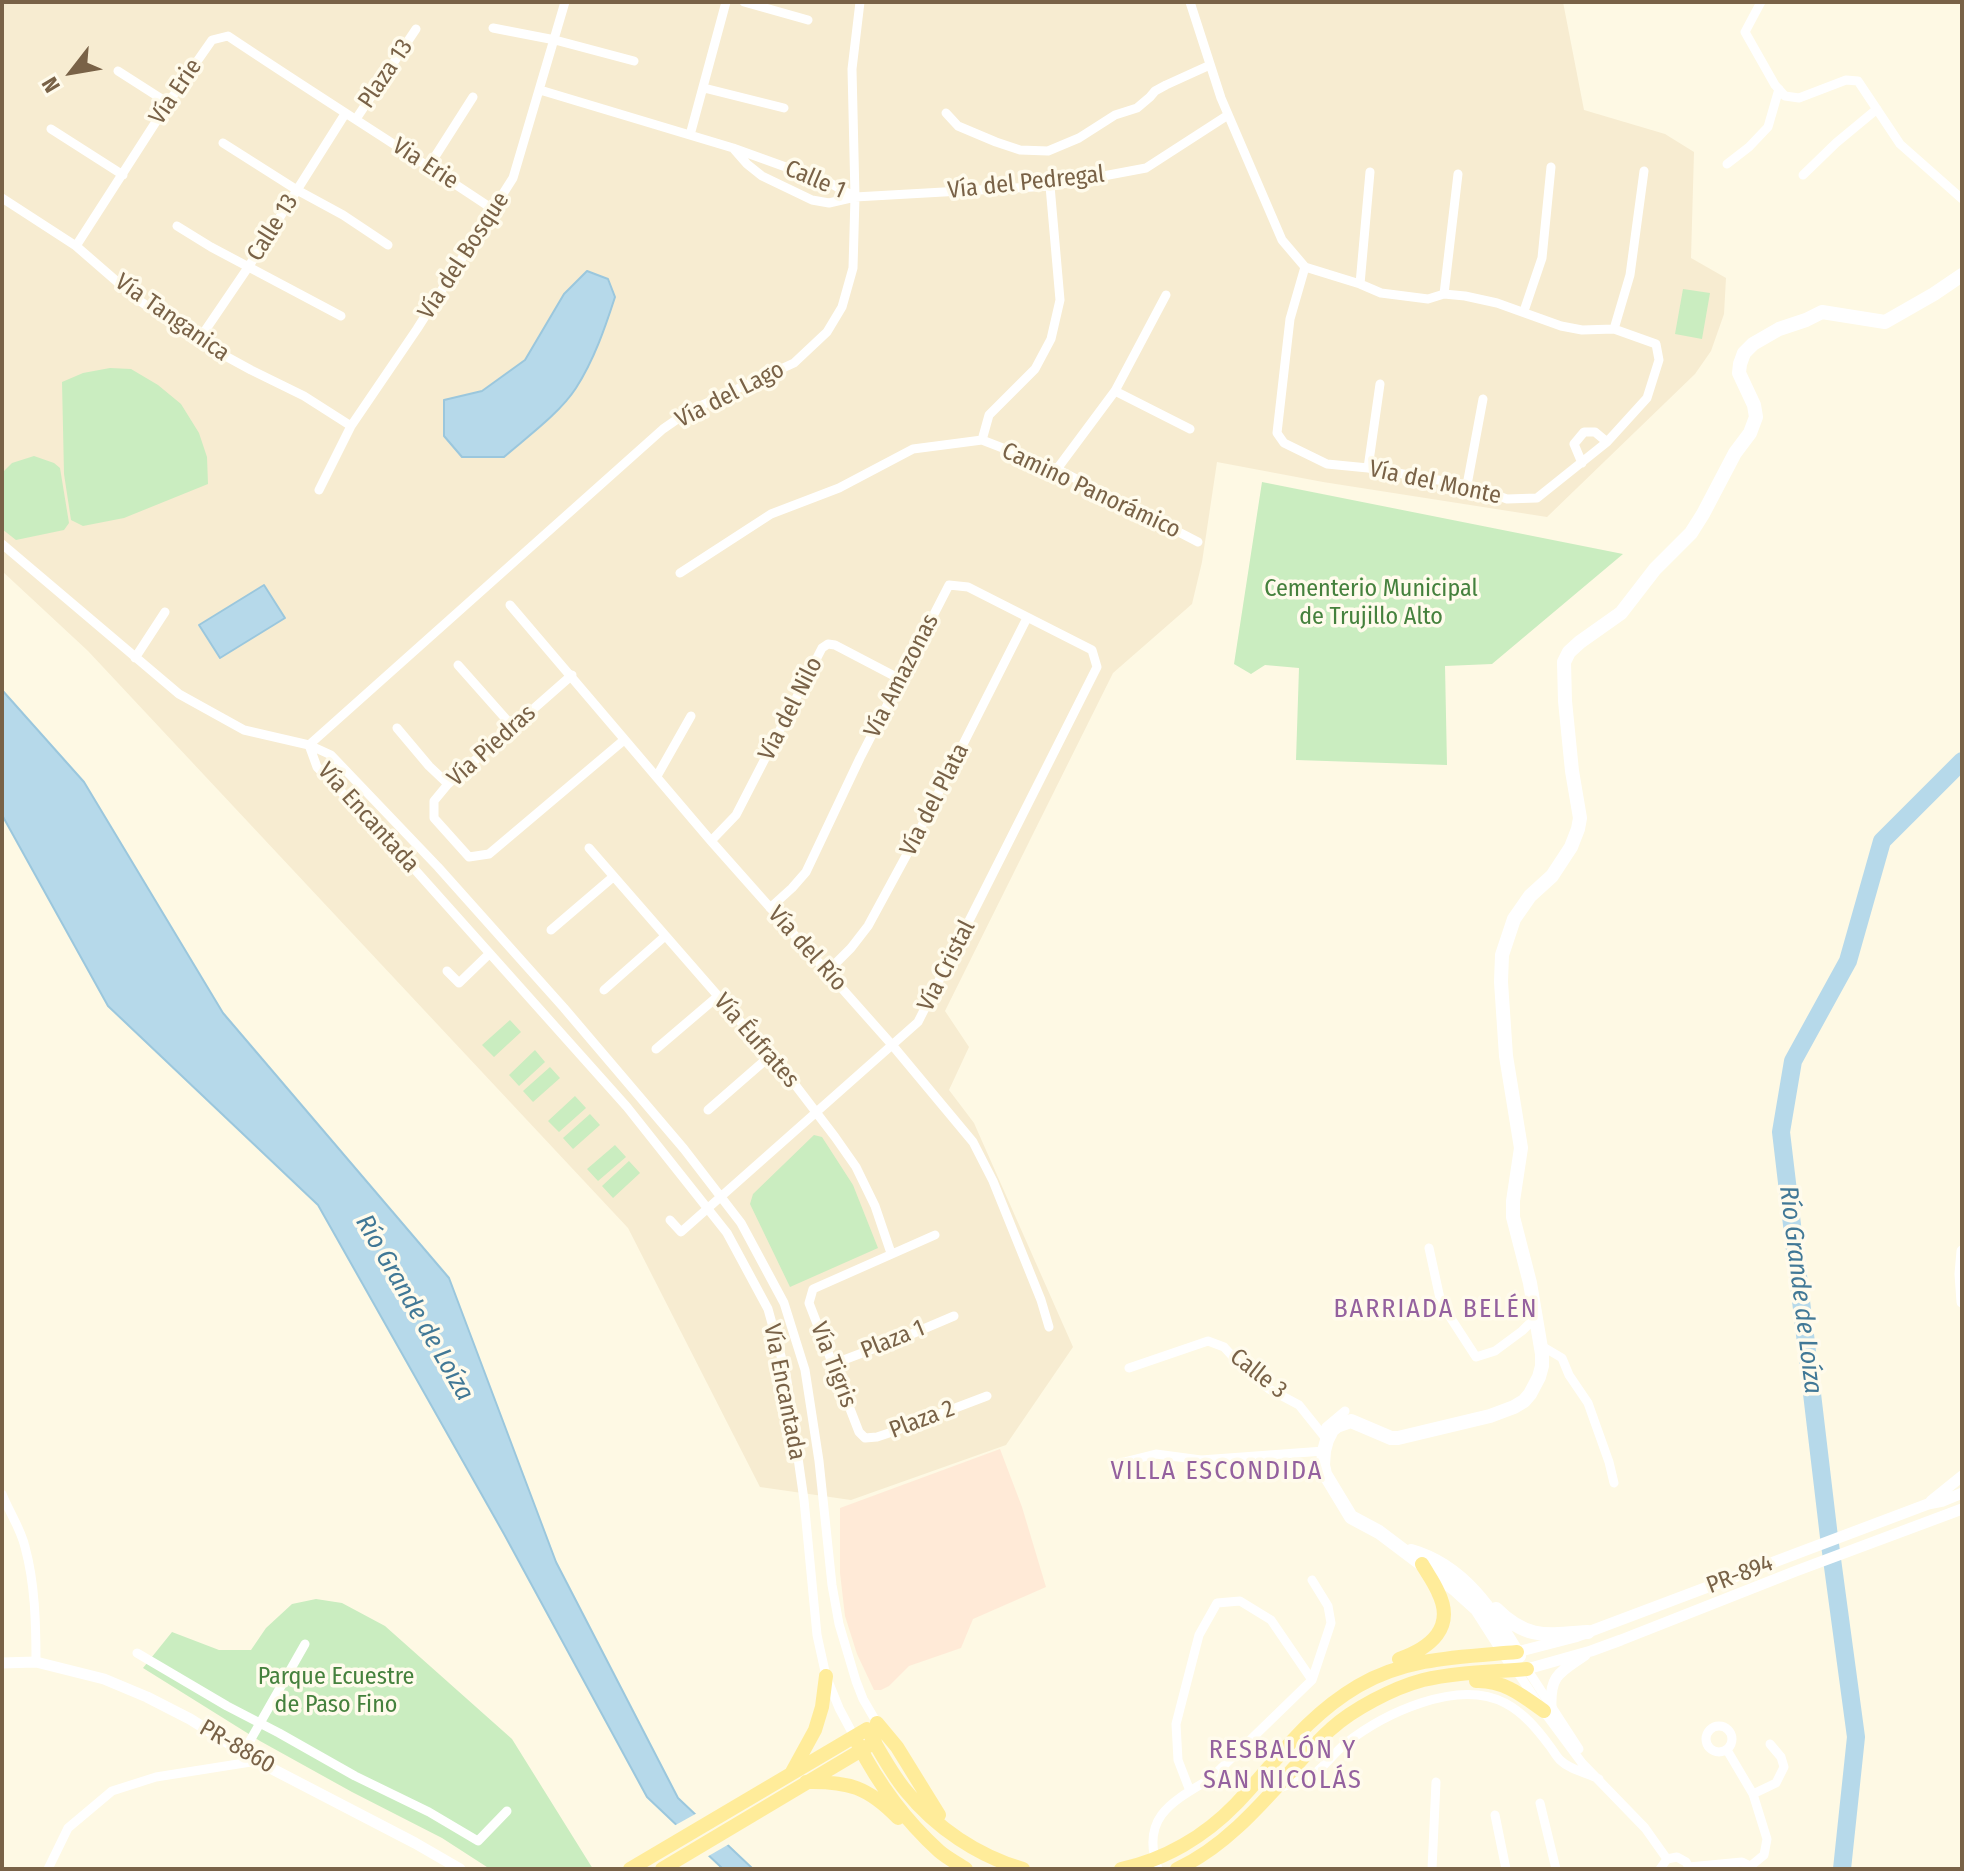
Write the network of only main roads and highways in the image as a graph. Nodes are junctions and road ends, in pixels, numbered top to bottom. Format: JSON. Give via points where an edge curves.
{"nodes":[{"id":1,"x":1962,"y":275,"type":"edge"},
{"id":2,"x":1399,"y":1547,"type":"junction"},
{"id":3,"x":1422,"y":1564,"type":"junction"},
{"id":4,"x":1487,"y":1604,"type":"junction"},
{"id":5,"x":1588,"y":1632,"type":"road end"},
{"id":6,"x":1512,"y":1653,"type":"junction"},
{"id":7,"x":826,"y":1676,"type":"road end"},
{"id":8,"x":1445,"y":1677,"type":"junction"},
{"id":9,"x":1360,"y":1685,"type":"junction"},
{"id":10,"x":1547,"y":1709,"type":"road end"},
{"id":11,"x":857,"y":1743,"type":"junction"},
{"id":12,"x":788,"y":1775,"type":"junction"},
{"id":13,"x":800,"y":1786,"type":"junction"},
{"id":14,"x":941,"y":1853,"type":"junction"},
{"id":15,"x":1199,"y":1856,"type":"junction"},
{"id":16,"x":1157,"y":1864,"type":"edge"},
{"id":17,"x":630,"y":1869,"type":"edge"},
{"id":18,"x":662,"y":1869,"type":"edge"},
{"id":19,"x":966,"y":1869,"type":"edge"},
{"id":20,"x":1023,"y":1869,"type":"edge"},
{"id":21,"x":1121,"y":1869,"type":"edge"},
{"id":22,"x":1177,"y":1869,"type":"edge"},
{"id":23,"x":1190,"y":1869,"type":"edge"}],
"edges":[{"from":1,"to":2,"type":"main road","via":[[1885,322],[1822,312],[1753,344],[1744,353],[1739,373],[1756,417],[1703,514],[1621,613],[1580,642],[1564,662],[1578,829],[1552,876],[1514,919],[1502,955],[1501,982],[1521,1148],[1513,1217],[1542,1366],[1524,1401],[1490,1416],[1398,1438],[1351,1421],[1332,1430],[1324,1441],[1325,1474],[1351,1517]]},
{"from":2,"to":3,"type":"main road"},
{"from":2,"to":4,"type":"main road","via":[[1426,1555]]},
{"from":3,"to":6,"type":"main road","via":[[1477,1609]]},
{"from":3,"to":9,"type":"main road","via":[[1442,1602],[1437,1635],[1427,1647],[1368,1674]]},
{"from":4,"to":5,"type":"main road","via":[[1527,1632]]},
{"from":4,"to":6,"type":"main road"},
{"from":6,"to":8,"type":"main road","via":[[1522,1669]]},
{"from":6,"to":9,"type":"main road","via":[[1421,1662]]},
{"from":7,"to":12,"type":"main road","via":[[815,1730]]},
{"from":8,"to":10,"type":"main road","via":[[1497,1683]]},
{"from":8,"to":15,"type":"main road","via":[[1419,1681],[1349,1715],[1229,1835]]},
{"from":9,"to":16,"type":"main road","via":[[1305,1726],[1236,1804]]},
{"from":11,"to":12,"type":"main road"},
{"from":11,"to":13,"type":"main road"},
{"from":11,"to":14,"type":"main road","via":[[893,1800]]},
{"from":11,"to":20,"type":"main road","via":[[873,1731],[897,1747],[952,1834]]},
{"from":12,"to":17,"type":"main road"},
{"from":13,"to":14,"type":"main road","via":[[835,1782],[866,1792]]},
{"from":13,"to":18,"type":"main road"},
{"from":14,"to":19,"type":"main road"},
{"from":15,"to":22,"type":"main road"},
{"from":15,"to":23,"type":"main road"},
{"from":16,"to":21,"type":"main road"}]}
